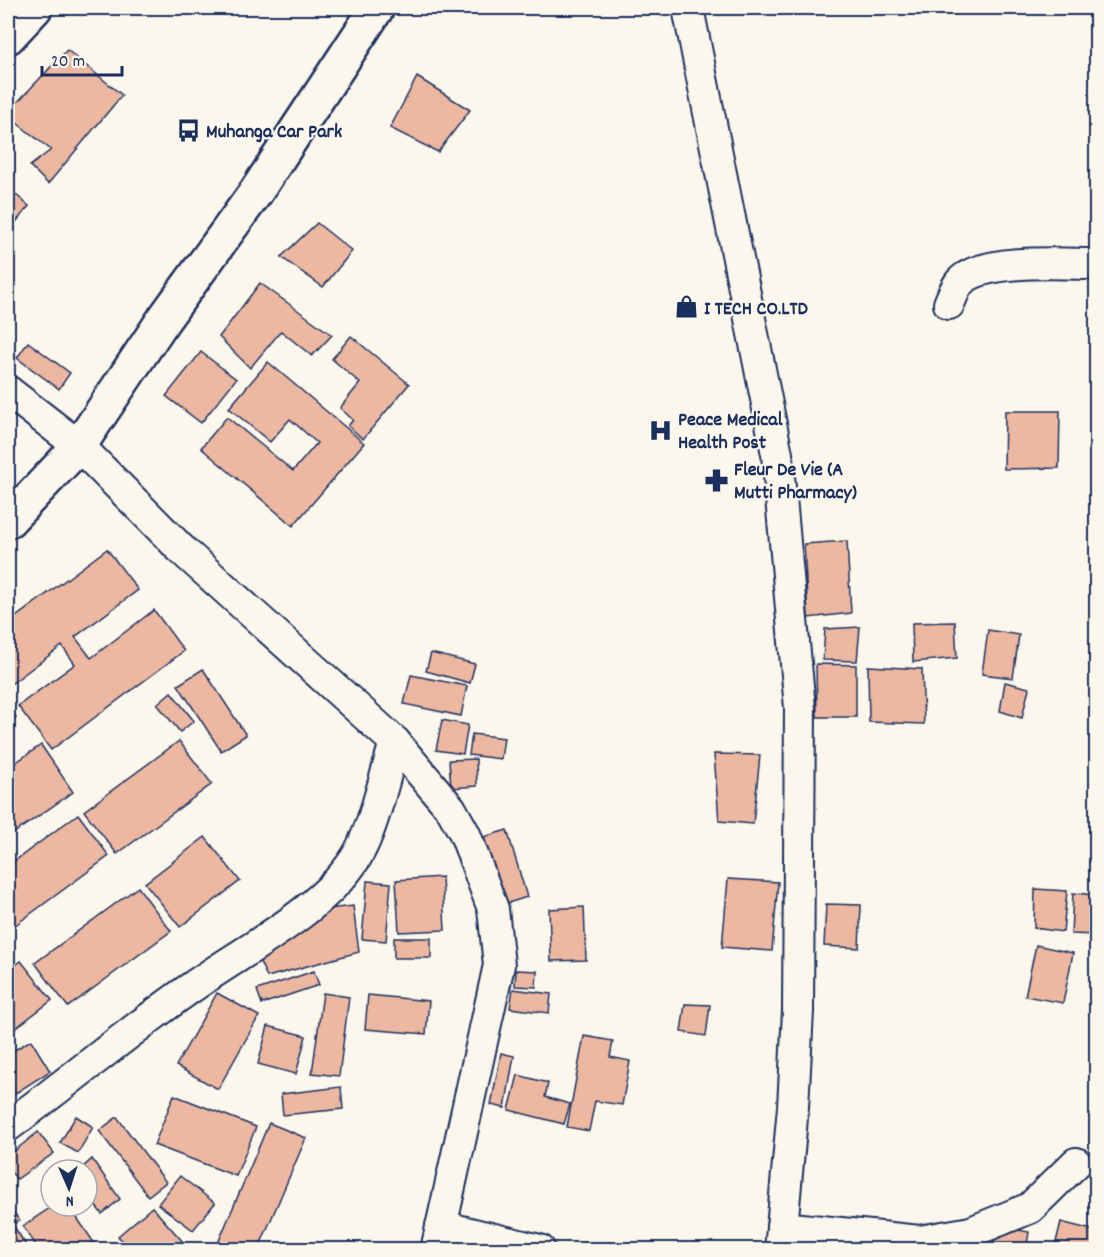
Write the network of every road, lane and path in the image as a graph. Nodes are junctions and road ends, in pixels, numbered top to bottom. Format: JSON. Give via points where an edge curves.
{"nodes":[{"id":1,"x":35,"y":8,"type":"edge"},
{"id":2,"x":377,"y":8,"type":"edge"},
{"id":3,"x":688,"y":8,"type":"edge"},
{"id":4,"x":8,"y":37,"type":"edge"},
{"id":5,"x":1096,"y":264,"type":"edge"},
{"id":6,"x":949,"y":304,"type":"dead end"},
{"id":7,"x":8,"y":391,"type":"edge"},
{"id":8,"x":79,"y":446,"type":"junction"},
{"id":9,"x":8,"y":521,"type":"edge"},
{"id":10,"x":395,"y":742,"type":"junction"},
{"id":11,"x":8,"y":1126,"type":"edge"},
{"id":12,"x":1076,"y":1163,"type":"dead end"},
{"id":13,"x":438,"y":1238,"type":"edge"},
{"id":14,"x":781,"y":1238,"type":"edge"},
{"id":15,"x":540,"y":1250,"type":"edge"}],
"edges":[{"from":1,"to":4,"type":"main road"},
{"from":2,"to":8,"type":"main road","via":[[256,192]]},
{"from":3,"to":14,"type":"street","via":[[777,454],[800,708],[798,1011]]},
{"from":5,"to":6,"type":"street","via":[[983,270],[960,281]]},
{"from":7,"to":8,"type":"street"},
{"from":8,"to":9,"type":"main road"},
{"from":8,"to":10,"type":"street","via":[[180,549]]},
{"from":10,"to":11,"type":"street","via":[[364,840],[345,873],[312,904],[106,1049]]},
{"from":10,"to":13,"type":"street","via":[[451,809],[465,834],[493,909],[500,965]]},
{"from":12,"to":14,"type":"street","via":[[1030,1208],[971,1232],[920,1240]]},
{"from":13,"to":15,"type":"street"}]}
